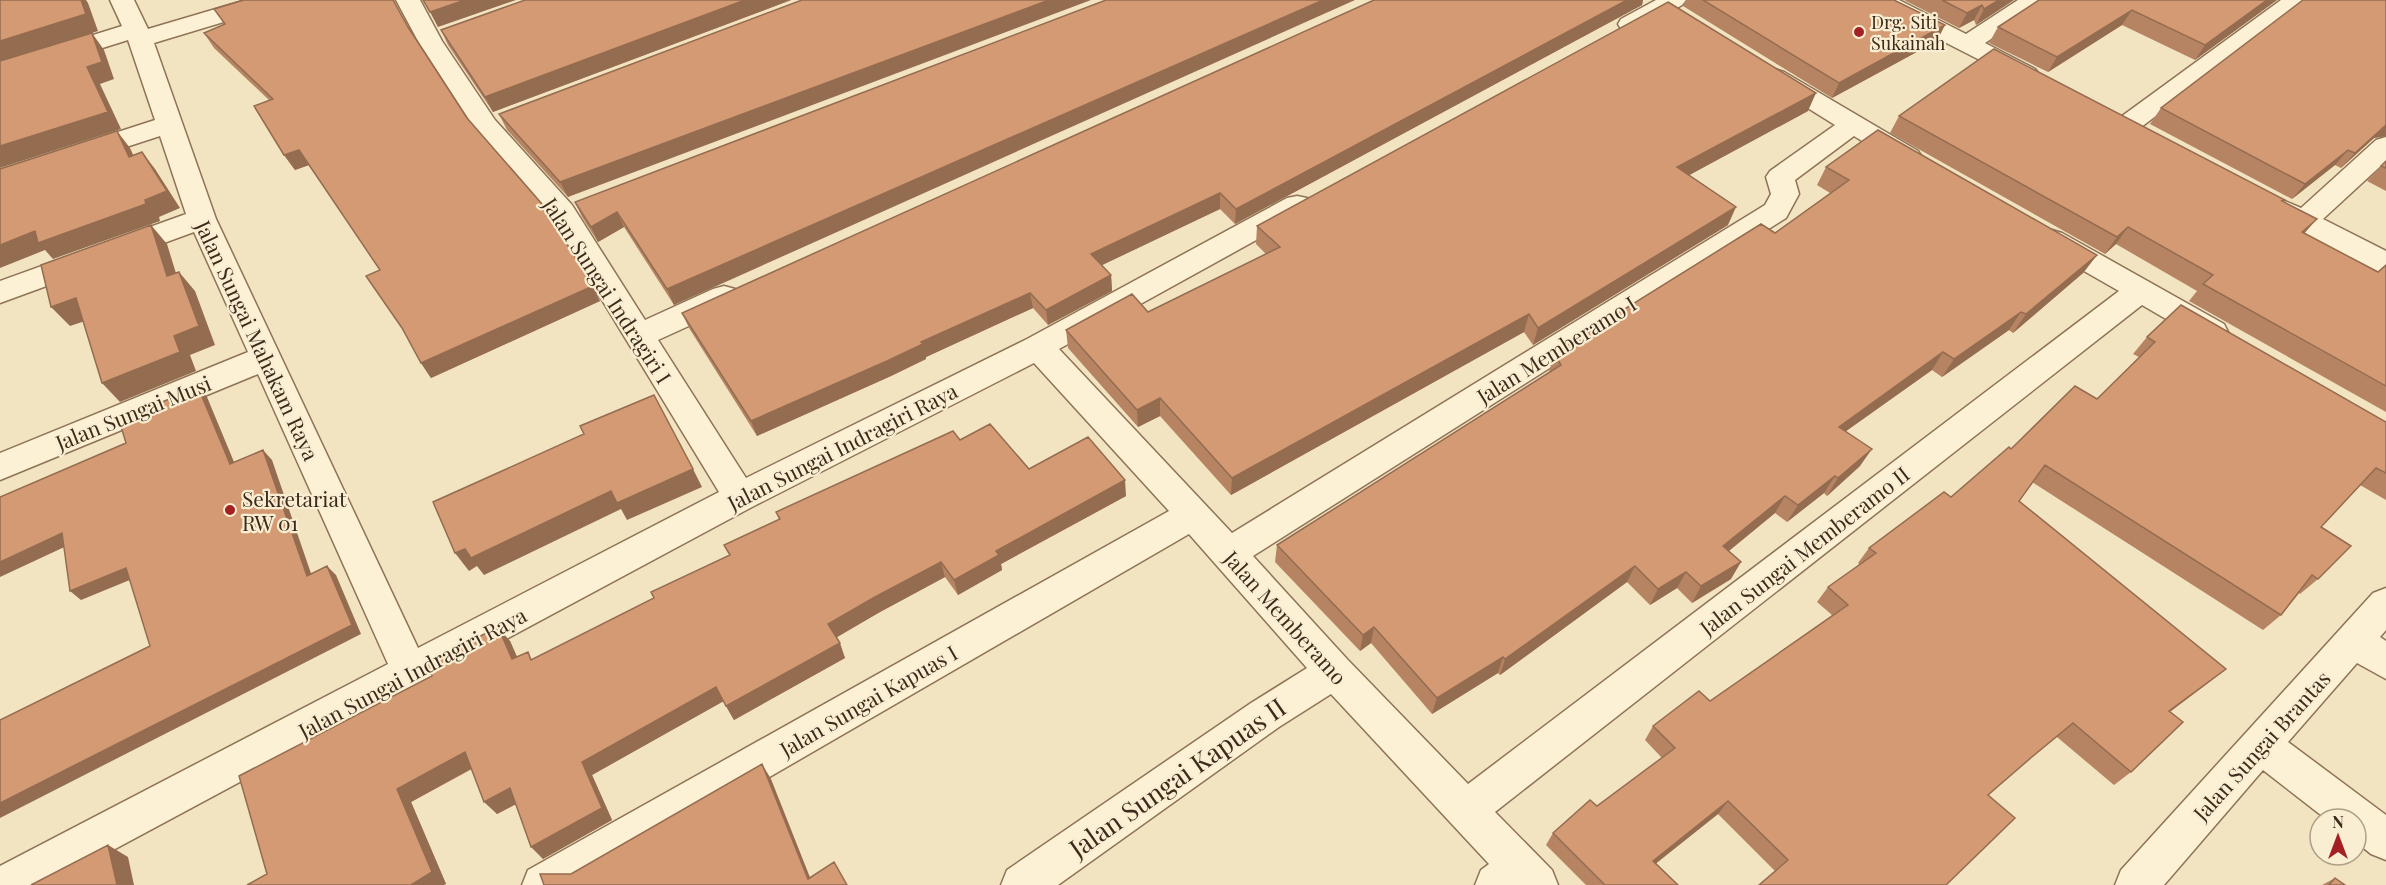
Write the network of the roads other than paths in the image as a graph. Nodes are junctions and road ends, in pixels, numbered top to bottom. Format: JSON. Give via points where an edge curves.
{"nodes":[{"id":1,"x":122,"y":0,"type":"edge"},
{"id":2,"x":272,"y":0,"type":"edge"},
{"id":3,"x":408,"y":0,"type":"edge"},
{"id":4,"x":1880,"y":0,"type":"edge"},
{"id":5,"x":2034,"y":0,"type":"edge"},
{"id":6,"x":2296,"y":0,"type":"edge"},
{"id":7,"x":1668,"y":6,"type":"edge"},
{"id":8,"x":138,"y":34,"type":"junction"},
{"id":9,"x":1600,"y":40,"type":"edge"},
{"id":10,"x":1967,"y":44,"type":"junction"},
{"id":11,"x":1752,"y":63,"type":"edge"},
{"id":12,"x":0,"y":72,"type":"edge"},
{"id":13,"x":2052,"y":87,"type":"edge"},
{"id":14,"x":1852,"y":125,"type":"junction"},
{"id":15,"x":2126,"y":125,"type":"edge"},
{"id":16,"x":168,"y":126,"type":"junction"},
{"id":17,"x":2386,"y":146,"type":"edge"},
{"id":18,"x":1934,"y":172,"type":"edge"},
{"id":19,"x":0,"y":179,"type":"edge"},
{"id":20,"x":2251,"y":193,"type":"edge"},
{"id":21,"x":1319,"y":194,"type":"edge"},
{"id":22,"x":202,"y":219,"type":"junction"},
{"id":23,"x":2303,"y":222,"type":"junction"},
{"id":24,"x":2027,"y":225,"type":"edge"},
{"id":25,"x":2386,"y":264,"type":"edge"},
{"id":26,"x":749,"y":285,"type":"edge"},
{"id":27,"x":2141,"y":290,"type":"junction"},
{"id":28,"x":0,"y":292,"type":"edge"},
{"id":29,"x":640,"y":335,"type":"junction"},
{"id":30,"x":1038,"y":347,"type":"junction"},
{"id":31,"x":2243,"y":349,"type":"edge"},
{"id":32,"x":265,"y":358,"type":"junction"},
{"id":33,"x":0,"y":467,"type":"edge"},
{"id":34,"x":740,"y":497,"type":"junction"},
{"id":35,"x":1194,"y":514,"type":"junction"},
{"id":36,"x":1230,"y":553,"type":"junction"},
{"id":37,"x":2386,"y":604,"type":"edge"},
{"id":38,"x":2355,"y":640,"type":"junction"},
{"id":39,"x":2386,"y":662,"type":"edge"},
{"id":40,"x":1334,"y":672,"type":"junction"},
{"id":41,"x":411,"y":673,"type":"junction"},
{"id":42,"x":2261,"y":745,"type":"junction"},
{"id":43,"x":1467,"y":809,"type":"junction"},
{"id":44,"x":2386,"y":840,"type":"edge"},
{"id":45,"x":1518,"y":879,"type":"edge"},
{"id":46,"x":6,"y":885,"type":"edge"},
{"id":47,"x":543,"y":885,"type":"edge"},
{"id":48,"x":1022,"y":885,"type":"edge"},
{"id":49,"x":2136,"y":885,"type":"edge"}],
"edges":[{"from":1,"to":8,"type":"street","name":"Jalan Sungai Mahakam Raya"},
{"from":2,"to":8,"type":"street"},
{"from":3,"to":29,"type":"street","name":"Jalan Sungai Indragiri I","via":[[440,37],[497,122],[573,208]]},
{"from":4,"to":10,"type":"street"},
{"from":5,"to":10,"type":"street"},
{"from":6,"to":15,"type":"street"},
{"from":7,"to":9,"type":"street"},
{"from":8,"to":12,"type":"street"},
{"from":8,"to":16,"type":"street","name":"Jalan Sungai Mahakam Raya"},
{"from":10,"to":13,"type":"street"},
{"from":11,"to":14,"type":"street"},
{"from":14,"to":18,"type":"street"},
{"from":14,"to":36,"type":"street","name":"Jalan Memberamo I","via":[[1780,177],[1785,194],[1776,211]]},
{"from":16,"to":19,"type":"street"},
{"from":16,"to":22,"type":"street","name":"Jalan Sungai Mahakam Raya"},
{"from":17,"to":23,"type":"street"},
{"from":20,"to":23,"type":"street"},
{"from":21,"to":30,"type":"street","name":"Jalan Sungai Indragiri Raya"},
{"from":22,"to":28,"type":"street"},
{"from":22,"to":32,"type":"street","name":"Jalan Sungai Mahakam Raya"},
{"from":23,"to":25,"type":"street"},
{"from":24,"to":27,"type":"street"},
{"from":26,"to":29,"type":"street"},
{"from":27,"to":31,"type":"street"},
{"from":27,"to":43,"type":"street","name":"Jalan Sungai Memberamo II"},
{"from":29,"to":34,"type":"street","name":"Jalan Sungai Indragiri I"},
{"from":30,"to":34,"type":"street","name":"Jalan Sungai Indragiri Raya"},
{"from":30,"to":35,"type":"street","name":"Jalan Memberamo"},
{"from":32,"to":33,"type":"street","name":"Jalan Sungai Musi"},
{"from":32,"to":41,"type":"street","name":"Jalan Sungai Mahakam Raya"},
{"from":34,"to":41,"type":"street","name":"Jalan Sungai Indragiri Raya"},
{"from":35,"to":36,"type":"street","name":"Jalan Memberamo"},
{"from":35,"to":47,"type":"street","name":"Jalan Sungai Kapuas I"},
{"from":36,"to":40,"type":"street","name":"Jalan Memberamo"},
{"from":37,"to":38,"type":"street","name":"Jalan Sungai Brantas"},
{"from":38,"to":39,"type":"street"},
{"from":38,"to":42,"type":"street","name":"Jalan Sungai Brantas"},
{"from":40,"to":43,"type":"street","name":"Jalan Memberamo"},
{"from":40,"to":48,"type":"street","name":"Jalan Sungai Kapuas II","via":[[1265,715]]},
{"from":41,"to":46,"type":"street","name":"Jalan Sungai Indragiri Raya"},
{"from":42,"to":44,"type":"street"},
{"from":42,"to":49,"type":"street","name":"Jalan Sungai Brantas"},
{"from":43,"to":45,"type":"street","name":"Jalan Memberamo"}]}
